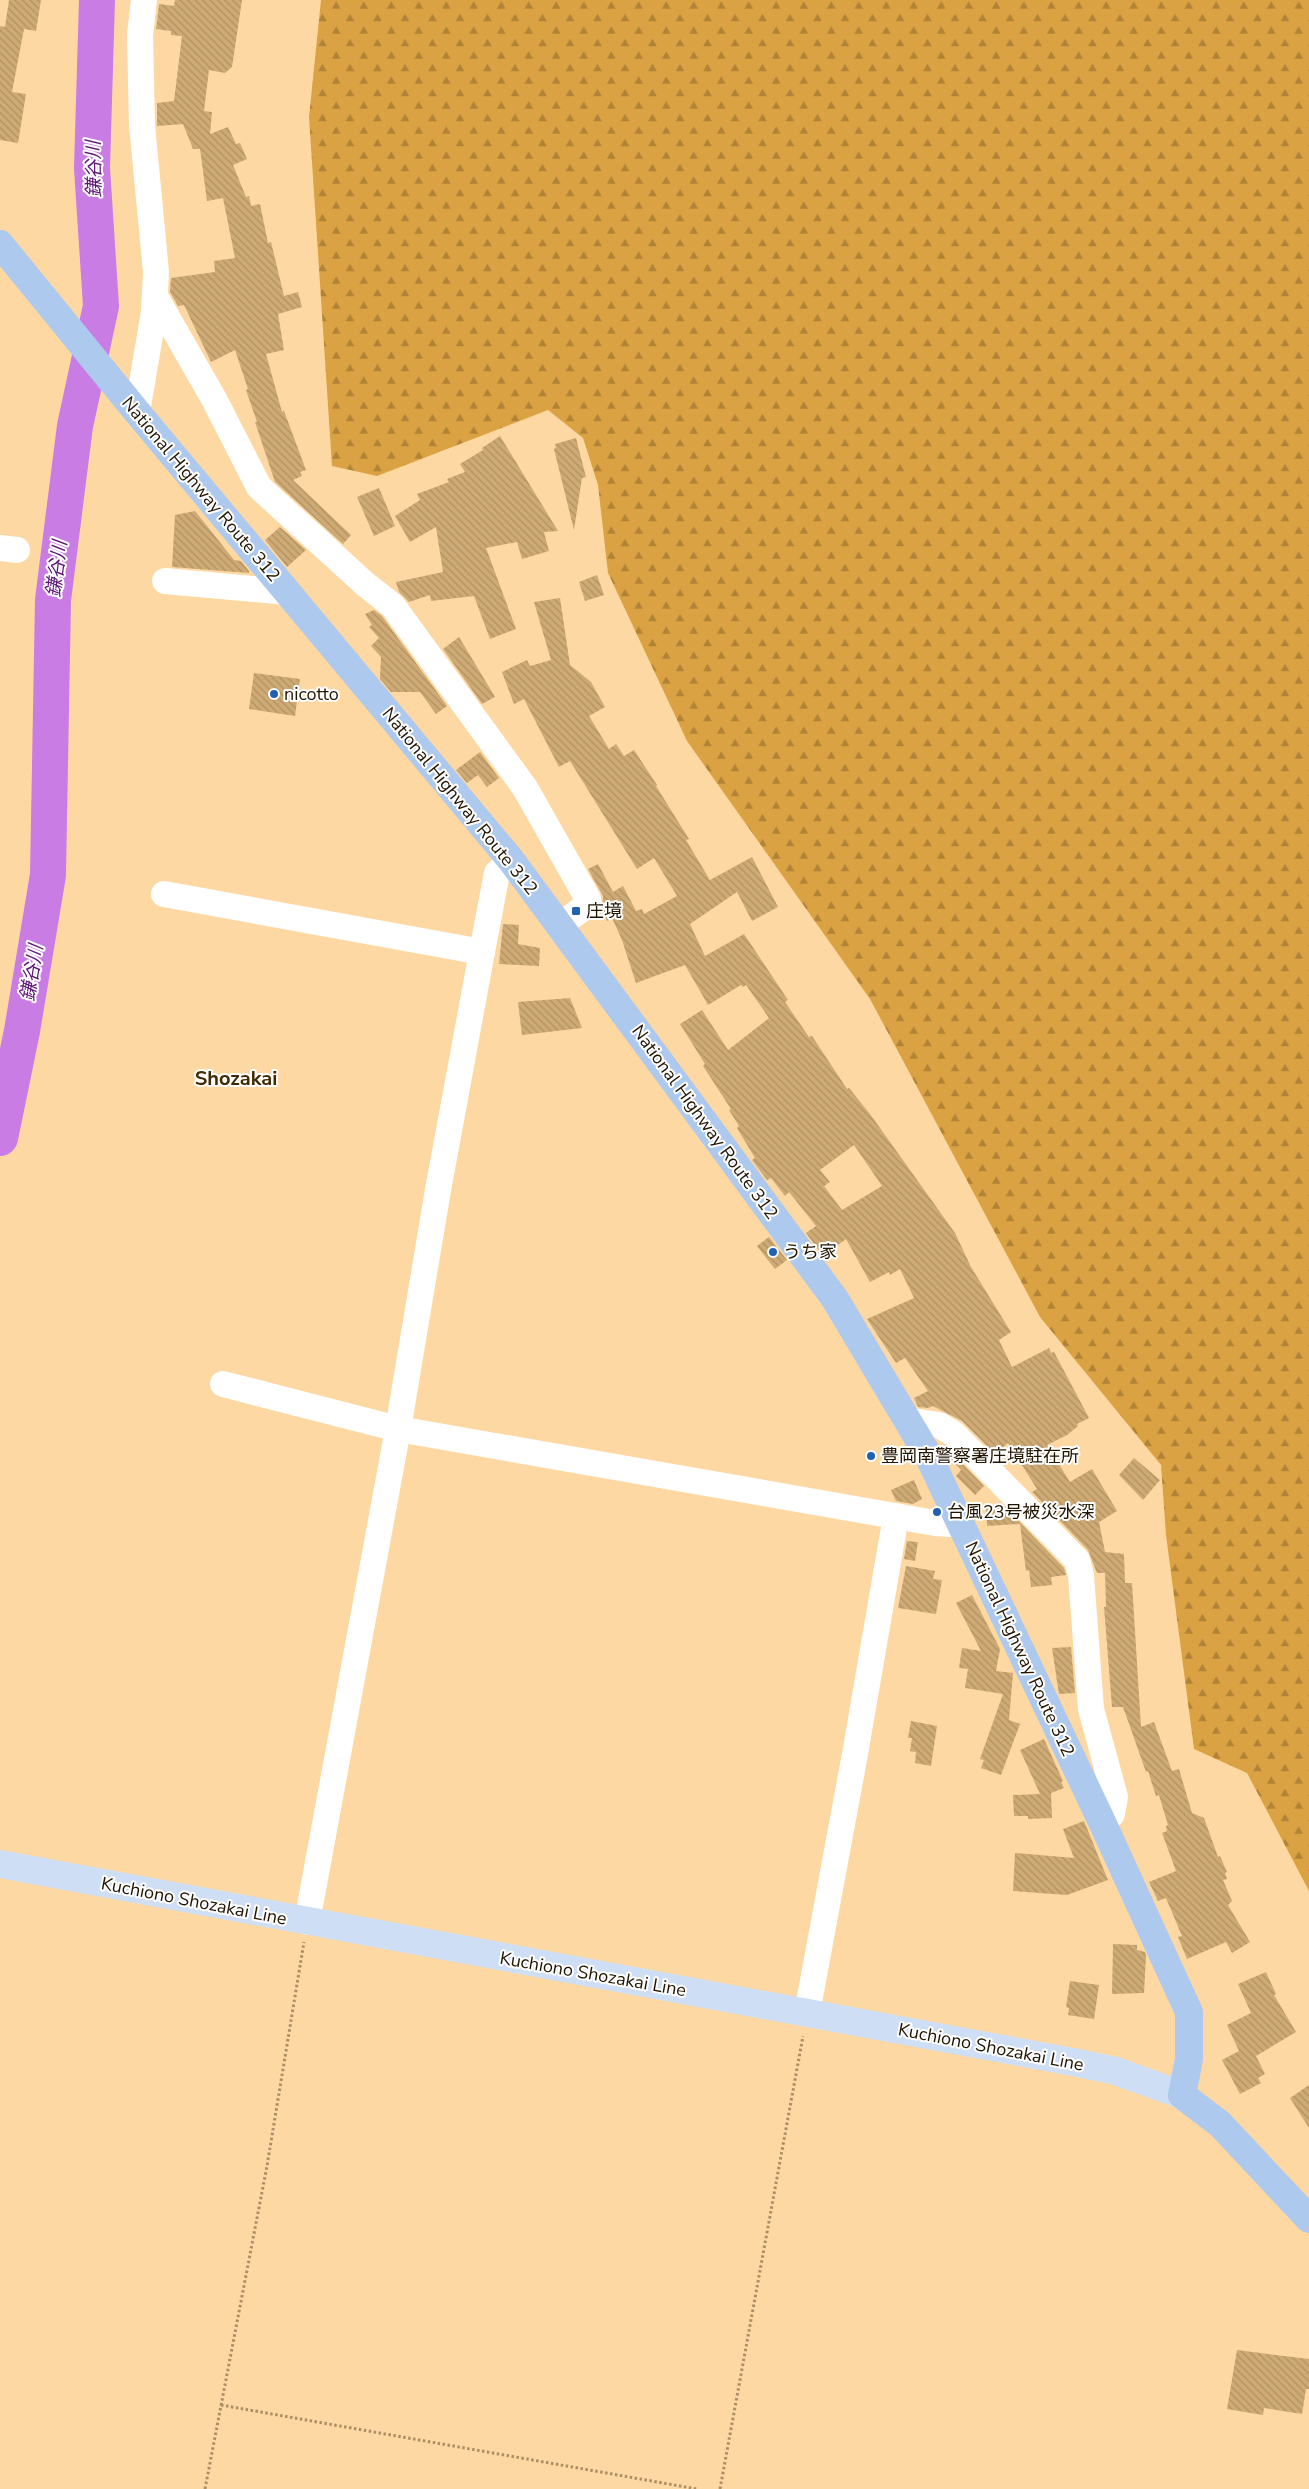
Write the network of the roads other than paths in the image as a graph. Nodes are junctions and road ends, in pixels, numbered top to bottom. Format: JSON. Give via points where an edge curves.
{"nodes":[{"id":1,"x":144,"y":0,"type":"edge"},
{"id":2,"x":0,"y":244,"type":"edge"},
{"id":3,"x":155,"y":296,"type":"junction"},
{"id":4,"x":133,"y":406,"type":"junction"},
{"id":5,"x":165,"y":581,"type":"dead end"},
{"id":6,"x":287,"y":592,"type":"junction"},
{"id":7,"x":511,"y":860,"type":"junction"},
{"id":8,"x":164,"y":894,"type":"dead end"},
{"id":9,"x":560,"y":925,"type":"junction"},
{"id":10,"x":482,"y":952,"type":"junction"},
{"id":11,"x":223,"y":1384,"type":"dead end"},
{"id":12,"x":906,"y":1420,"type":"junction"},
{"id":13,"x":398,"y":1429,"type":"junction"},
{"id":14,"x":954,"y":1434,"type":"junction"},
{"id":15,"x":928,"y":1455,"type":"junction"},
{"id":16,"x":896,"y":1516,"type":"junction"},
{"id":17,"x":958,"y":1519,"type":"junction"},
{"id":18,"x":1103,"y":1824,"type":"junction"},
{"id":19,"x":0,"y":1864,"type":"edge"},
{"id":20,"x":307,"y":1922,"type":"junction"},
{"id":21,"x":807,"y":2013,"type":"junction"},
{"id":22,"x":1182,"y":2095,"type":"junction"},
{"id":23,"x":1309,"y":2219,"type":"edge"}],
"edges":[{"from":1,"to":3,"type":"street","via":[[140,35],[142,125],[156,272]]},
{"from":2,"to":4,"type":"highway","name":"National Highway Route 312"},
{"from":3,"to":4,"type":"street"},
{"from":3,"to":9,"type":"street","via":[[214,399],[259,487],[393,606],[525,788],[588,899],[589,904]]},
{"from":4,"to":6,"type":"highway","name":"National Highway Route 312"},
{"from":5,"to":6,"type":"street"},
{"from":6,"to":7,"type":"highway","name":"National Highway Route 312"},
{"from":7,"to":9,"type":"highway","name":"National Highway Route 312"},
{"from":7,"to":10,"type":"street","via":[[497,873]]},
{"from":8,"to":10,"type":"street"},
{"from":9,"to":12,"type":"highway","name":"National Highway Route 312","via":[[835,1299]]},
{"from":10,"to":13,"type":"street"},
{"from":11,"to":13,"type":"street"},
{"from":12,"to":14,"type":"street","via":[[939,1425]]},
{"from":12,"to":15,"type":"highway","name":"National Highway Route 312"},
{"from":13,"to":16,"type":"street"},
{"from":13,"to":20,"type":"street"},
{"from":14,"to":15,"type":"street"},
{"from":14,"to":18,"type":"street","via":[[1077,1560],[1082,1575],[1091,1709],[1115,1797],[1112,1814]]},
{"from":15,"to":17,"type":"highway","name":"National Highway Route 312"},
{"from":16,"to":17,"type":"street","via":[[950,1524]]},
{"from":16,"to":21,"type":"street"},
{"from":17,"to":18,"type":"highway","name":"National Highway Route 312"},
{"from":18,"to":22,"type":"highway","name":"National Highway Route 312","via":[[1189,2012],[1189,2059]]},
{"from":19,"to":20,"type":"main road","name":"Kuchiono Shozakai Line"},
{"from":20,"to":21,"type":"main road","name":"Kuchiono Shozakai Line"},
{"from":21,"to":22,"type":"main road","name":"Kuchiono Shozakai Line","via":[[1116,2071]]},
{"from":22,"to":23,"type":"highway","via":[[1220,2124]]}]}
